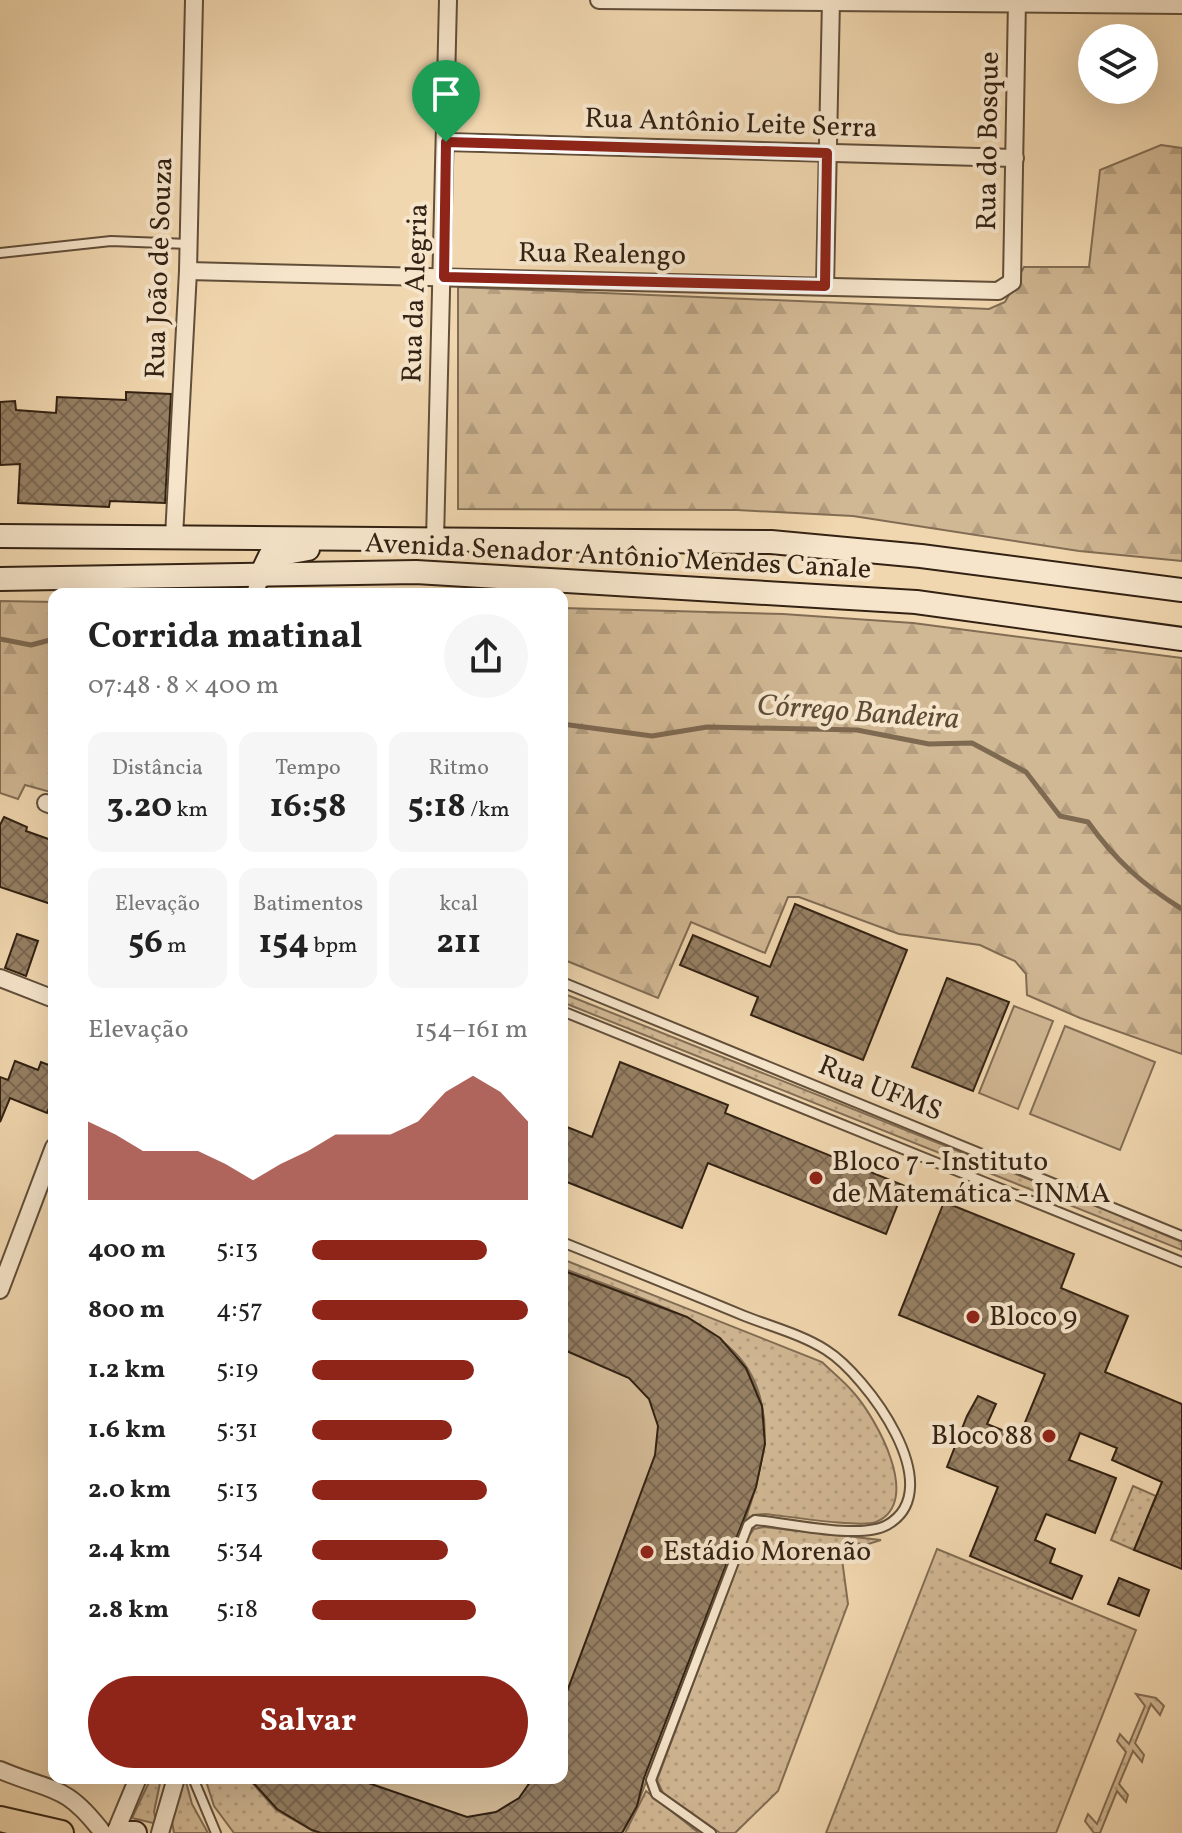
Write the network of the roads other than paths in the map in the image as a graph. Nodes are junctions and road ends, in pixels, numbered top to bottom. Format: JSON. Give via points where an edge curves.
{"nodes":[{"id":1,"x":194,"y":0,"type":"edge"},
{"id":2,"x":448,"y":0,"type":"edge"},
{"id":3,"x":599,"y":0,"type":"edge"},
{"id":4,"x":641,"y":0,"type":"edge"},
{"id":5,"x":831,"y":1,"type":"edge"},
{"id":6,"x":1017,"y":3,"type":"edge"},
{"id":7,"x":1156,"y":3,"type":"edge"},
{"id":8,"x":1182,"y":5,"type":"edge"},
{"id":9,"x":446,"y":142,"type":"junction"},
{"id":10,"x":827,"y":153,"type":"junction"},
{"id":11,"x":1015,"y":158,"type":"junction"},
{"id":12,"x":189,"y":244,"type":"junction"},
{"id":13,"x":0,"y":253,"type":"edge"},
{"id":14,"x":188,"y":271,"type":"junction"},
{"id":15,"x":444,"y":277,"type":"junction"},
{"id":16,"x":1012,"y":282,"type":"joint"},
{"id":17,"x":825,"y":286,"type":"junction"},
{"id":18,"x":0,"y":536,"type":"edge"},
{"id":19,"x":174,"y":537,"type":"junction"},
{"id":20,"x":340,"y":540,"type":"junction"},
{"id":21,"x":435,"y":540,"type":"junction"},
{"id":22,"x":416,"y":572,"type":"junction"},
{"id":23,"x":0,"y":579,"type":"edge"},
{"id":24,"x":258,"y":586,"type":"edge"},
{"id":25,"x":1182,"y":590,"type":"edge"},
{"id":26,"x":1182,"y":639,"type":"edge"},
{"id":27,"x":0,"y":978,"type":"edge"},
{"id":28,"x":568,"y":984,"type":"edge"},
{"id":29,"x":48,"y":997,"type":"edge"},
{"id":30,"x":568,"y":1013,"type":"edge"},
{"id":31,"x":48,"y":1162,"type":"edge"},
{"id":32,"x":1182,"y":1236,"type":"edge"},
{"id":33,"x":568,"y":1244,"type":"edge"},
{"id":34,"x":1182,"y":1262,"type":"edge"},
{"id":35,"x":4,"y":1268,"type":"edge"},
{"id":36,"x":0,"y":1290,"type":"edge"},
{"id":37,"x":0,"y":1770,"type":"edge"},
{"id":38,"x":136,"y":1784,"type":"edge"},
{"id":39,"x":174,"y":1784,"type":"edge"},
{"id":40,"x":196,"y":1784,"type":"edge"},
{"id":41,"x":0,"y":1819,"type":"edge"},
{"id":42,"x":61,"y":1833,"type":"edge"},
{"id":43,"x":103,"y":1833,"type":"edge"},
{"id":44,"x":116,"y":1833,"type":"edge"},
{"id":45,"x":135,"y":1833,"type":"edge"},
{"id":46,"x":160,"y":1833,"type":"edge"},
{"id":47,"x":216,"y":1833,"type":"edge"},
{"id":48,"x":711,"y":1833,"type":"edge"}],
"edges":[{"from":1,"to":12,"type":"street","name":"Rua João de Souza"},
{"from":2,"to":9,"type":"street","name":"Rua da Alegria"},
{"from":3,"to":4,"type":"street"},
{"from":4,"to":5,"type":"street"},
{"from":5,"to":6,"type":"street"},
{"from":5,"to":10,"type":"street"},
{"from":6,"to":7,"type":"street"},
{"from":6,"to":11,"type":"street","name":"Rua do Bosque"},
{"from":7,"to":8,"type":"street"},
{"from":9,"to":10,"type":"street","name":"Rua Antônio Leite Serra"},
{"from":9,"to":15,"type":"street","name":"Rua da Alegria"},
{"from":10,"to":11,"type":"street","name":"Rua Antônio Leite Serra"},
{"from":10,"to":17,"type":"street"},
{"from":11,"to":16,"type":"street","name":"Rua do Bosque"},
{"from":12,"to":13,"type":"lane","via":[[111,241]]},
{"from":12,"to":14,"type":"street","name":"Rua João de Souza"},
{"from":14,"to":15,"type":"street","name":"Rua Realengo"},
{"from":14,"to":19,"type":"street","name":"Rua João de Souza"},
{"from":15,"to":17,"type":"street","name":"Rua Realengo"},
{"from":15,"to":21,"type":"street","name":"Rua da Alegria"},
{"from":16,"to":17,"type":"street","name":"Rua Realengo","via":[[998,291]]},
{"from":18,"to":19,"type":"main road","name":"Avenida Senador Antônio Mendes Canale"},
{"from":19,"to":20,"type":"main road","name":"Avenida Senador Antônio Mendes Canale"},
{"from":20,"to":21,"type":"main road","name":"Avenida Senador Antônio Mendes Canale"},
{"from":20,"to":24,"type":"main road","via":[[270,556]]},
{"from":21,"to":22,"type":"main road","via":[[431,565]]},
{"from":21,"to":25,"type":"main road","name":"Avenida Senador Antônio Mendes Canale","via":[[787,543]]},
{"from":22,"to":24,"type":"main road","name":"Avenida Senador Antônio Mendes Canale"},
{"from":22,"to":26,"type":"main road","name":"Avenida Senador Antônio Mendes Canale","via":[[916,602]]},
{"from":23,"to":24,"type":"main road","name":"Avenida Senador Antônio Mendes Canale"},
{"from":27,"to":29,"type":"street"},
{"from":28,"to":32,"type":"lane","name":"Rua UFMS"},
{"from":30,"to":34,"type":"lane","name":"Rua UFMS"},
{"from":31,"to":35,"type":"street"},
{"from":33,"to":48,"type":"lane","via":[[826,1350],[864,1385],[904,1453],[911,1484],[906,1504],[889,1524],[868,1532],[755,1520],[748,1525],[651,1780],[656,1794]]},
{"from":35,"to":36,"type":"street"},
{"from":37,"to":43,"type":"street","via":[[65,1792]]},
{"from":38,"to":44,"type":"street"},
{"from":39,"to":46,"type":"street"},
{"from":40,"to":47,"type":"lane"},
{"from":41,"to":42,"type":"main road"},
{"from":44,"to":45,"type":"main road"}]}
